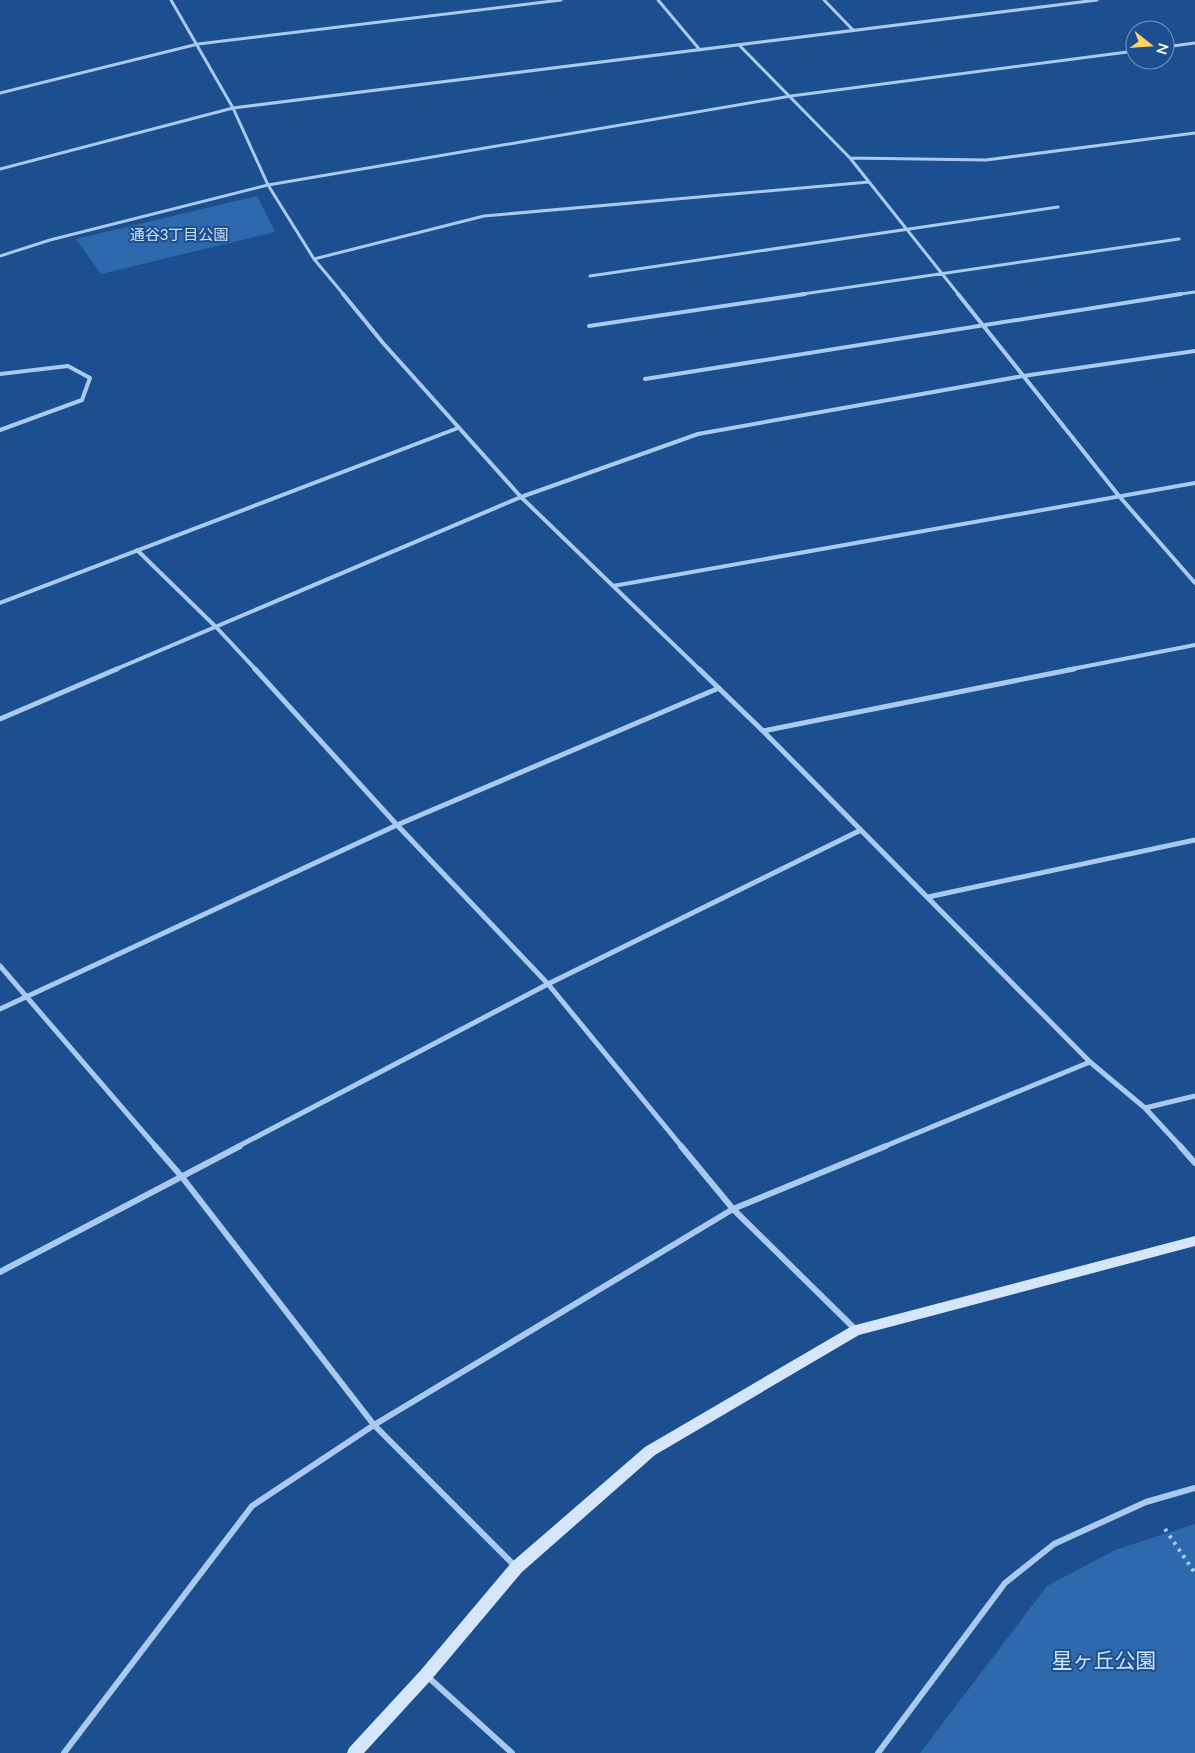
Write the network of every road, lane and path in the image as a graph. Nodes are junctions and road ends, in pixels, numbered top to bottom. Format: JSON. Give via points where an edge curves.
{"nodes":[{"id":1,"x":171,"y":0,"type":"edge"},
{"id":2,"x":561,"y":0,"type":"edge"},
{"id":3,"x":658,"y":0,"type":"edge"},
{"id":4,"x":824,"y":0,"type":"edge"},
{"id":5,"x":1097,"y":0,"type":"edge"},
{"id":6,"x":853,"y":30,"type":"junction"},
{"id":7,"x":1195,"y":43,"type":"edge"},
{"id":8,"x":198,"y":44,"type":"junction"},
{"id":9,"x":740,"y":45,"type":"junction"},
{"id":10,"x":1175,"y":46,"type":"edge"},
{"id":11,"x":700,"y":50,"type":"junction"},
{"id":12,"x":1125,"y":52,"type":"edge"},
{"id":13,"x":0,"y":93,"type":"edge"},
{"id":14,"x":791,"y":96,"type":"junction"},
{"id":15,"x":233,"y":108,"type":"junction"},
{"id":16,"x":1195,"y":133,"type":"edge"},
{"id":17,"x":850,"y":158,"type":"junction"},
{"id":18,"x":1,"y":168,"type":"edge"},
{"id":19,"x":869,"y":182,"type":"junction"},
{"id":20,"x":268,"y":185,"type":"junction"},
{"id":21,"x":1058,"y":207,"type":"dead end"},
{"id":22,"x":907,"y":229,"type":"junction"},
{"id":23,"x":1179,"y":239,"type":"dead end"},
{"id":24,"x":0,"y":256,"type":"edge"},
{"id":25,"x":314,"y":259,"type":"junction"},
{"id":26,"x":942,"y":275,"type":"junction"},
{"id":27,"x":590,"y":276,"type":"dead end"},
{"id":28,"x":1195,"y":292,"type":"edge"},
{"id":29,"x":981,"y":324,"type":"junction"},
{"id":30,"x":589,"y":326,"type":"dead end"},
{"id":31,"x":1195,"y":351,"type":"edge"},
{"id":32,"x":0,"y":374,"type":"edge"},
{"id":33,"x":1023,"y":376,"type":"junction"},
{"id":34,"x":645,"y":379,"type":"dead end"},
{"id":35,"x":458,"y":428,"type":"junction"},
{"id":36,"x":0,"y":430,"type":"edge"},
{"id":37,"x":1195,"y":483,"type":"edge"},
{"id":38,"x":1119,"y":496,"type":"junction"},
{"id":39,"x":521,"y":497,"type":"junction"},
{"id":40,"x":136,"y":550,"type":"junction"},
{"id":41,"x":1195,"y":583,"type":"edge"},
{"id":42,"x":613,"y":586,"type":"junction"},
{"id":43,"x":0,"y":603,"type":"edge"},
{"id":44,"x":217,"y":628,"type":"junction"},
{"id":45,"x":1195,"y":645,"type":"edge"},
{"id":46,"x":719,"y":688,"type":"junction"},
{"id":47,"x":0,"y":719,"type":"edge"},
{"id":48,"x":763,"y":731,"type":"junction"},
{"id":49,"x":397,"y":825,"type":"junction"},
{"id":50,"x":861,"y":830,"type":"junction"},
{"id":51,"x":1195,"y":840,"type":"edge"},
{"id":52,"x":928,"y":897,"type":"junction"},
{"id":53,"x":0,"y":966,"type":"edge"},
{"id":54,"x":548,"y":984,"type":"junction"},
{"id":55,"x":25,"y":996,"type":"junction"},
{"id":56,"x":0,"y":1009,"type":"edge"},
{"id":57,"x":1090,"y":1062,"type":"junction"},
{"id":58,"x":1195,"y":1096,"type":"edge"},
{"id":59,"x":1145,"y":1108,"type":"junction"},
{"id":60,"x":1195,"y":1163,"type":"edge"},
{"id":61,"x":182,"y":1177,"type":"junction"},
{"id":62,"x":734,"y":1209,"type":"junction"},
{"id":63,"x":1195,"y":1241,"type":"edge"},
{"id":64,"x":0,"y":1272,"type":"edge"},
{"id":65,"x":856,"y":1330,"type":"junction"},
{"id":66,"x":374,"y":1425,"type":"junction"},
{"id":67,"x":1195,"y":1488,"type":"edge"},
{"id":68,"x":1146,"y":1502,"type":"junction"},
{"id":69,"x":517,"y":1567,"type":"junction"},
{"id":70,"x":1195,"y":1573,"type":"edge"},
{"id":71,"x":426,"y":1675,"type":"junction"},
{"id":72,"x":64,"y":1753,"type":"edge"},
{"id":73,"x":354,"y":1753,"type":"edge"},
{"id":74,"x":512,"y":1753,"type":"edge"},
{"id":75,"x":878,"y":1753,"type":"edge"}],
"edges":[{"from":1,"to":8,"type":"street"},
{"from":2,"to":8,"type":"street"},
{"from":3,"to":11,"type":"street"},
{"from":4,"to":6,"type":"street"},
{"from":5,"to":6,"type":"street"},
{"from":6,"to":9,"type":"street"},
{"from":7,"to":10,"type":"street"},
{"from":8,"to":13,"type":"street"},
{"from":8,"to":15,"type":"street"},
{"from":9,"to":11,"type":"street"},
{"from":9,"to":14,"type":"street"},
{"from":11,"to":15,"type":"street"},
{"from":12,"to":14,"type":"street"},
{"from":14,"to":17,"type":"street"},
{"from":14,"to":20,"type":"street"},
{"from":15,"to":18,"type":"street"},
{"from":15,"to":20,"type":"street"},
{"from":16,"to":17,"type":"street","via":[[986,160]]},
{"from":17,"to":19,"type":"street"},
{"from":19,"to":22,"type":"street"},
{"from":19,"to":25,"type":"street","via":[[484,216]]},
{"from":20,"to":24,"type":"street","via":[[50,240]]},
{"from":20,"to":25,"type":"street"},
{"from":21,"to":22,"type":"street"},
{"from":22,"to":26,"type":"street"},
{"from":22,"to":27,"type":"street"},
{"from":23,"to":26,"type":"street"},
{"from":25,"to":35,"type":"street"},
{"from":26,"to":29,"type":"street"},
{"from":26,"to":30,"type":"street"},
{"from":28,"to":29,"type":"street"},
{"from":29,"to":33,"type":"street"},
{"from":29,"to":34,"type":"street"},
{"from":31,"to":33,"type":"street"},
{"from":32,"to":36,"type":"street","via":[[68,366],[90,378],[82,400]]},
{"from":33,"to":38,"type":"street"},
{"from":33,"to":39,"type":"street","via":[[698,434]]},
{"from":35,"to":39,"type":"street"},
{"from":35,"to":40,"type":"street"},
{"from":37,"to":38,"type":"street"},
{"from":38,"to":41,"type":"street"},
{"from":38,"to":42,"type":"street"},
{"from":39,"to":42,"type":"street"},
{"from":39,"to":44,"type":"street"},
{"from":40,"to":43,"type":"street"},
{"from":40,"to":44,"type":"street"},
{"from":42,"to":46,"type":"street"},
{"from":44,"to":47,"type":"street"},
{"from":44,"to":49,"type":"street"},
{"from":45,"to":48,"type":"street"},
{"from":46,"to":48,"type":"street"},
{"from":46,"to":49,"type":"street"},
{"from":48,"to":50,"type":"street"},
{"from":49,"to":54,"type":"street"},
{"from":49,"to":55,"type":"street"},
{"from":50,"to":52,"type":"street"},
{"from":50,"to":54,"type":"street"},
{"from":51,"to":52,"type":"street"},
{"from":52,"to":57,"type":"street"},
{"from":53,"to":55,"type":"street"},
{"from":54,"to":61,"type":"street"},
{"from":54,"to":62,"type":"street"},
{"from":55,"to":56,"type":"street"},
{"from":55,"to":61,"type":"street"},
{"from":57,"to":59,"type":"street"},
{"from":57,"to":62,"type":"street"},
{"from":58,"to":59,"type":"street"},
{"from":59,"to":60,"type":"street"},
{"from":61,"to":64,"type":"street"},
{"from":61,"to":66,"type":"street"},
{"from":62,"to":65,"type":"street"},
{"from":62,"to":66,"type":"street"},
{"from":63,"to":65,"type":"street"},
{"from":65,"to":69,"type":"street","via":[[650,1451]]},
{"from":66,"to":69,"type":"street"},
{"from":66,"to":72,"type":"street","via":[[252,1506]]},
{"from":67,"to":68,"type":"street"},
{"from":68,"to":70,"type":"path"},
{"from":68,"to":75,"type":"street","via":[[1054,1544],[1005,1583]]},
{"from":69,"to":71,"type":"street"},
{"from":71,"to":73,"type":"street"},
{"from":71,"to":74,"type":"street"}]}
